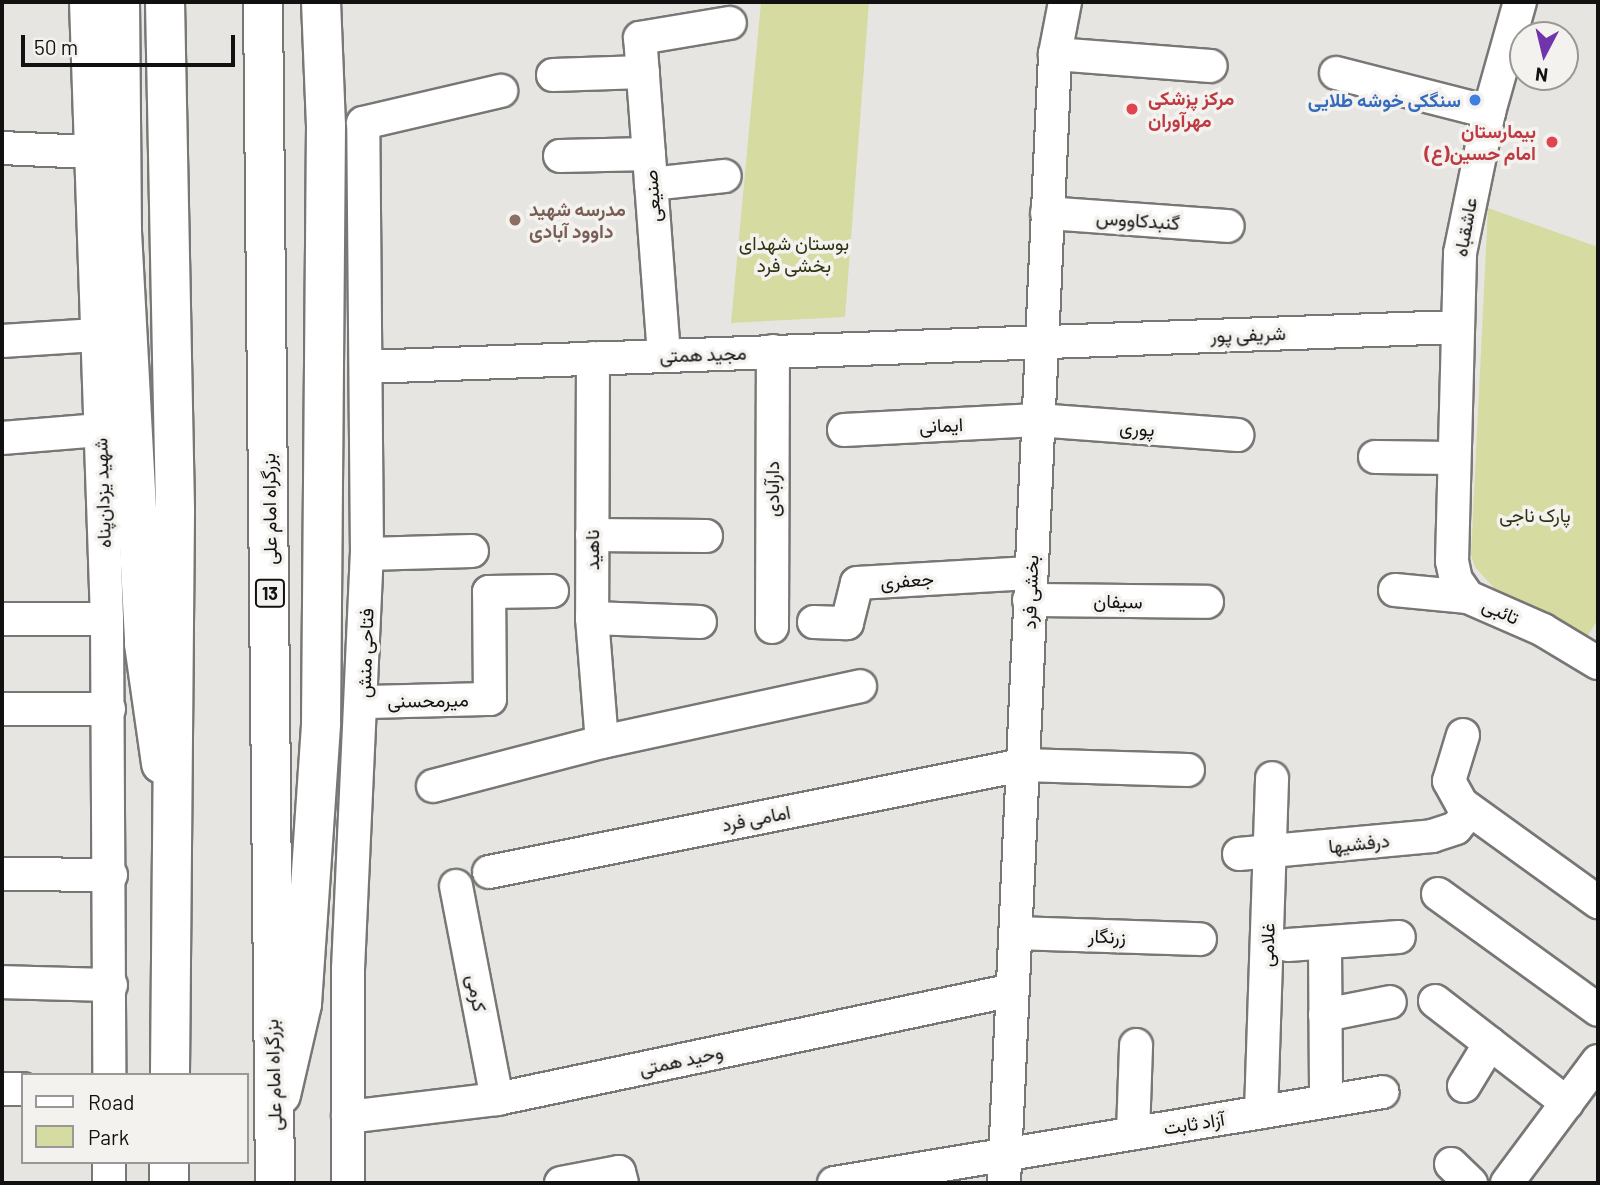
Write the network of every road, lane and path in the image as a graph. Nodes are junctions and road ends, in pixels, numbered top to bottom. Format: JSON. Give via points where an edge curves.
{"nodes":[{"id":1,"x":86,"y":2,"type":"edge"},
{"id":2,"x":120,"y":2,"type":"edge"},
{"id":3,"x":165,"y":2,"type":"edge"},
{"id":4,"x":262,"y":2,"type":"edge"},
{"id":5,"x":321,"y":2,"type":"edge"},
{"id":6,"x":1065,"y":2,"type":"edge"},
{"id":7,"x":1520,"y":2,"type":"edge"},
{"id":8,"x":730,"y":23,"type":"dead end"},
{"id":9,"x":1055,"y":54,"type":"junction"},
{"id":10,"x":1211,"y":66,"type":"dead end"},
{"id":11,"x":643,"y":72,"type":"junction"},
{"id":12,"x":1336,"y":73,"type":"dead end"},
{"id":13,"x":553,"y":75,"type":"dead end"},
{"id":14,"x":501,"y":91,"type":"dead end"},
{"id":15,"x":1489,"y":112,"type":"junction"},
{"id":16,"x":2,"y":148,"type":"edge"},
{"id":17,"x":89,"y":152,"type":"junction"},
{"id":18,"x":559,"y":156,"type":"dead end"},
{"id":19,"x":650,"y":169,"type":"junction"},
{"id":20,"x":725,"y":176,"type":"dead end"},
{"id":21,"x":1047,"y":213,"type":"junction"},
{"id":22,"x":1228,"y":226,"type":"dead end"},
{"id":23,"x":1455,"y":327,"type":"junction"},
{"id":24,"x":96,"y":335,"type":"junction"},
{"id":25,"x":2,"y":341,"type":"edge"},
{"id":26,"x":1041,"y":341,"type":"junction"},
{"id":27,"x":773,"y":351,"type":"junction"},
{"id":28,"x":664,"y":355,"type":"junction"},
{"id":29,"x":593,"y":358,"type":"junction"},
{"id":30,"x":366,"y":367,"type":"junction"},
{"id":31,"x":1037,"y":420,"type":"junction"},
{"id":32,"x":100,"y":430,"type":"junction"},
{"id":33,"x":844,"y":430,"type":"dead end"},
{"id":34,"x":1237,"y":435,"type":"dead end"},
{"id":35,"x":2,"y":438,"type":"edge"},
{"id":36,"x":1375,"y":457,"type":"dead end"},
{"id":37,"x":1453,"y":458,"type":"junction"},
{"id":38,"x":592,"y":535,"type":"junction"},
{"id":39,"x":706,"y":536,"type":"dead end"},
{"id":40,"x":472,"y":551,"type":"dead end"},
{"id":41,"x":367,"y":554,"type":"junction"},
{"id":42,"x":1030,"y":586,"type":"junction"},
{"id":43,"x":1395,"y":590,"type":"dead end"},
{"id":44,"x":552,"y":591,"type":"dead end"},
{"id":45,"x":1468,"y":597,"type":"junction"},
{"id":46,"x":1207,"y":602,"type":"dead end"},
{"id":47,"x":592,"y":618,"type":"junction"},
{"id":48,"x":2,"y":619,"type":"edge"},
{"id":49,"x":107,"y":619,"type":"junction"},
{"id":50,"x":701,"y":622,"type":"dead end"},
{"id":51,"x":814,"y":622,"type":"dead end"},
{"id":52,"x":772,"y":627,"type":"dead end"},
{"id":53,"x":1598,"y":663,"type":"edge"},
{"id":54,"x":860,"y":686,"type":"dead end"},
{"id":55,"x":363,"y":702,"type":"junction"},
{"id":56,"x":2,"y":709,"type":"edge"},
{"id":57,"x":109,"y":709,"type":"junction"},
{"id":58,"x":1463,"y":735,"type":"dead end"},
{"id":59,"x":602,"y":742,"type":"junction"},
{"id":60,"x":1022,"y":765,"type":"junction"},
{"id":61,"x":1188,"y":770,"type":"dead end"},
{"id":62,"x":1272,"y":778,"type":"dead end"},
{"id":63,"x":433,"y":786,"type":"dead end"},
{"id":64,"x":1470,"y":811,"type":"junction"},
{"id":65,"x":171,"y":833,"type":"junction"},
{"id":66,"x":1254,"y":853,"type":"junction"},
{"id":67,"x":489,"y":872,"type":"dead end"},
{"id":68,"x":2,"y":874,"type":"edge"},
{"id":69,"x":111,"y":875,"type":"junction"},
{"id":70,"x":456,"y":886,"type":"dead end"},
{"id":71,"x":1438,"y":894,"type":"dead end"},
{"id":72,"x":1598,"y":902,"type":"edge"},
{"id":73,"x":1015,"y":933,"type":"junction"},
{"id":74,"x":1399,"y":937,"type":"dead end"},
{"id":75,"x":1200,"y":939,"type":"dead end"},
{"id":76,"x":1288,"y":945,"type":"dead end"},
{"id":77,"x":1325,"y":945,"type":"junction"},
{"id":78,"x":2,"y":982,"type":"edge"},
{"id":79,"x":111,"y":985,"type":"junction"},
{"id":80,"x":1013,"y":990,"type":"junction"},
{"id":81,"x":1436,"y":1001,"type":"dead end"},
{"id":82,"x":1390,"y":1002,"type":"dead end"},
{"id":83,"x":1598,"y":1010,"type":"edge"},
{"id":84,"x":1325,"y":1015,"type":"junction"},
{"id":85,"x":1490,"y":1043,"type":"junction"},
{"id":86,"x":1136,"y":1045,"type":"dead end"},
{"id":87,"x":1598,"y":1061,"type":"edge"},
{"id":88,"x":109,"y":1073,"type":"edge"},
{"id":89,"x":170,"y":1073,"type":"edge"},
{"id":90,"x":1464,"y":1086,"type":"dead end"},
{"id":91,"x":2,"y":1089,"type":"edge"},
{"id":92,"x":21,"y":1089,"type":"edge"},
{"id":93,"x":1383,"y":1092,"type":"dead end"},
{"id":94,"x":498,"y":1099,"type":"junction"},
{"id":95,"x":1326,"y":1101,"type":"junction"},
{"id":96,"x":1567,"y":1103,"type":"junction"},
{"id":97,"x":1261,"y":1112,"type":"junction"},
{"id":98,"x":276,"y":1117,"type":"junction"},
{"id":99,"x":348,"y":1117,"type":"junction"},
{"id":100,"x":1133,"y":1133,"type":"junction"},
{"id":101,"x":109,"y":1164,"type":"edge"},
{"id":102,"x":169,"y":1164,"type":"edge"},
{"id":103,"x":1004,"y":1169,"type":"edge"},
{"id":104,"x":621,"y":1177,"type":"edge"},
{"id":105,"x":109,"y":1183,"type":"edge"},
{"id":106,"x":169,"y":1183,"type":"edge"},
{"id":107,"x":275,"y":1183,"type":"edge"},
{"id":108,"x":348,"y":1183,"type":"edge"},
{"id":109,"x":561,"y":1183,"type":"edge"},
{"id":110,"x":834,"y":1183,"type":"edge"},
{"id":111,"x":1507,"y":1183,"type":"edge"}],
"edges":[{"from":1,"to":17,"type":"street","name":"شهید یزدان‌پناه"},
{"from":2,"to":65,"type":"main road","via":[[122,232],[144,644]]},
{"from":3,"to":65,"type":"main road","via":[[175,511]]},
{"from":4,"to":98,"type":"main road","name":"بزرگراه امام علی","number":"13","via":[[271,1004]]},
{"from":5,"to":98,"type":"main road","via":[[326,140],[321,723],[302,1004]]},
{"from":6,"to":9,"type":"street","name":"بخشی فرد"},
{"from":7,"to":15,"type":"street","name":"عاشقباه"},
{"from":8,"to":11,"type":"street","name":"صنیعی","via":[[640,38]]},
{"from":9,"to":10,"type":"street"},
{"from":9,"to":21,"type":"street","name":"بخشی فرد"},
{"from":11,"to":13,"type":"street"},
{"from":11,"to":19,"type":"street","name":"صنیعی"},
{"from":12,"to":15,"type":"street"},
{"from":14,"to":30,"type":"street","name":"فتاحی منش","via":[[363,122]]},
{"from":15,"to":23,"type":"street","name":"عاشقباه","via":[[1463,229]]},
{"from":16,"to":17,"type":"street"},
{"from":17,"to":24,"type":"street","name":"شهید یزدان‌پناه"},
{"from":18,"to":19,"type":"street"},
{"from":19,"to":20,"type":"street"},
{"from":19,"to":28,"type":"street","name":"صنیعی"},
{"from":21,"to":22,"type":"street","name":"گنبدکاووس"},
{"from":21,"to":26,"type":"street","name":"بخشی فرد"},
{"from":23,"to":26,"type":"street","name":"شریفی پور"},
{"from":23,"to":37,"type":"street","name":"عاشقباه"},
{"from":24,"to":25,"type":"street"},
{"from":24,"to":32,"type":"street","name":"شهید یزدان‌پناه"},
{"from":26,"to":27,"type":"street","name":"مجید همتی"},
{"from":26,"to":31,"type":"street","name":"بخشی فرد"},
{"from":27,"to":28,"type":"street","name":"مجید همتی"},
{"from":27,"to":52,"type":"street","name":"دارآبادی"},
{"from":28,"to":29,"type":"street","name":"مجید همتی"},
{"from":29,"to":30,"type":"street","name":"مجید همتی"},
{"from":29,"to":38,"type":"street","name":"ناهید"},
{"from":30,"to":41,"type":"street","name":"فتاحی منش"},
{"from":31,"to":33,"type":"street","name":"ایمانی"},
{"from":31,"to":34,"type":"street","name":"پوری"},
{"from":31,"to":42,"type":"street","name":"بخشی فرد"},
{"from":32,"to":35,"type":"street"},
{"from":32,"to":49,"type":"street","name":"شهید یزدان‌پناه"},
{"from":36,"to":37,"type":"street"},
{"from":37,"to":45,"type":"street","name":"عاشقباه","via":[[1453,570]]},
{"from":38,"to":39,"type":"street"},
{"from":38,"to":47,"type":"street","name":"ناهید"},
{"from":40,"to":41,"type":"street"},
{"from":41,"to":55,"type":"street","name":"فتاحی منش"},
{"from":42,"to":46,"type":"street","name":"سیفان"},
{"from":42,"to":51,"type":"street","name":"جعفری","via":[[857,583],[847,623]]},
{"from":42,"to":60,"type":"street","name":"بخشی فرد"},
{"from":43,"to":45,"type":"street","name":"تائبی"},
{"from":44,"to":55,"type":"street","name":"میرمحسنی","via":[[489,592],[490,699]]},
{"from":45,"to":53,"type":"street","name":"تائبی","via":[[1543,630]]},
{"from":47,"to":50,"type":"street"},
{"from":47,"to":59,"type":"street","name":"ناهید"},
{"from":48,"to":49,"type":"street"},
{"from":49,"to":57,"type":"street","name":"شهید یزدان‌پناه"},
{"from":54,"to":59,"type":"street"},
{"from":55,"to":99,"type":"street","name":"فتاحی منش","via":[[348,969]]},
{"from":56,"to":57,"type":"street"},
{"from":57,"to":69,"type":"street","name":"شهید یزدان‌پناه"},
{"from":58,"to":64,"type":"street","via":[[1449,781]]},
{"from":59,"to":63,"type":"street"},
{"from":60,"to":61,"type":"street","name":"امامی فرد"},
{"from":60,"to":67,"type":"street","name":"امامی فرد"},
{"from":60,"to":73,"type":"street","name":"بخشی فرد"},
{"from":62,"to":66,"type":"street","name":"غلامی"},
{"from":64,"to":66,"type":"street","name":"درفشیها","via":[[1455,828],[1432,835]]},
{"from":64,"to":72,"type":"street"},
{"from":65,"to":89,"type":"main road"},
{"from":66,"to":97,"type":"street","name":"غلامی"},
{"from":68,"to":69,"type":"street"},
{"from":69,"to":79,"type":"street","name":"شهید یزدان‌پناه"},
{"from":70,"to":94,"type":"street","name":"کرمی"},
{"from":71,"to":83,"type":"street"},
{"from":73,"to":75,"type":"street","name":"زرنگار"},
{"from":73,"to":80,"type":"street","name":"بخشی فرد"},
{"from":74,"to":77,"type":"street"},
{"from":76,"to":77,"type":"street"},
{"from":77,"to":84,"type":"street"},
{"from":78,"to":79,"type":"street"},
{"from":79,"to":88,"type":"street","name":"شهید یزدان‌پناه"},
{"from":80,"to":94,"type":"street","name":"وحید همتی"},
{"from":80,"to":103,"type":"street","name":"بخشی فرد"},
{"from":81,"to":85,"type":"street"},
{"from":82,"to":84,"type":"street"},
{"from":84,"to":95,"type":"street"},
{"from":85,"to":90,"type":"street"},
{"from":85,"to":96,"type":"street"},
{"from":86,"to":100,"type":"street"},
{"from":87,"to":96,"type":"street"},
{"from":91,"to":92,"type":"street"},
{"from":93,"to":95,"type":"street","name":"آزاد ثابت"},
{"from":94,"to":99,"type":"street","name":"وحید همتی"},
{"from":95,"to":97,"type":"street","name":"آزاد ثابت"},
{"from":96,"to":111,"type":"street"},
{"from":97,"to":100,"type":"street","name":"آزاد ثابت"},
{"from":98,"to":107,"type":"main road","name":"بزرگراه امام علی","number":"13"},
{"from":99,"to":108,"type":"street","name":"فتاحی منش"},
{"from":100,"to":103,"type":"street","name":"آزاد ثابت"},
{"from":101,"to":105,"type":"street"},
{"from":102,"to":106,"type":"main road"},
{"from":103,"to":110,"type":"street","name":"آزاد ثابت"},
{"from":104,"to":109,"type":"street"}]}
